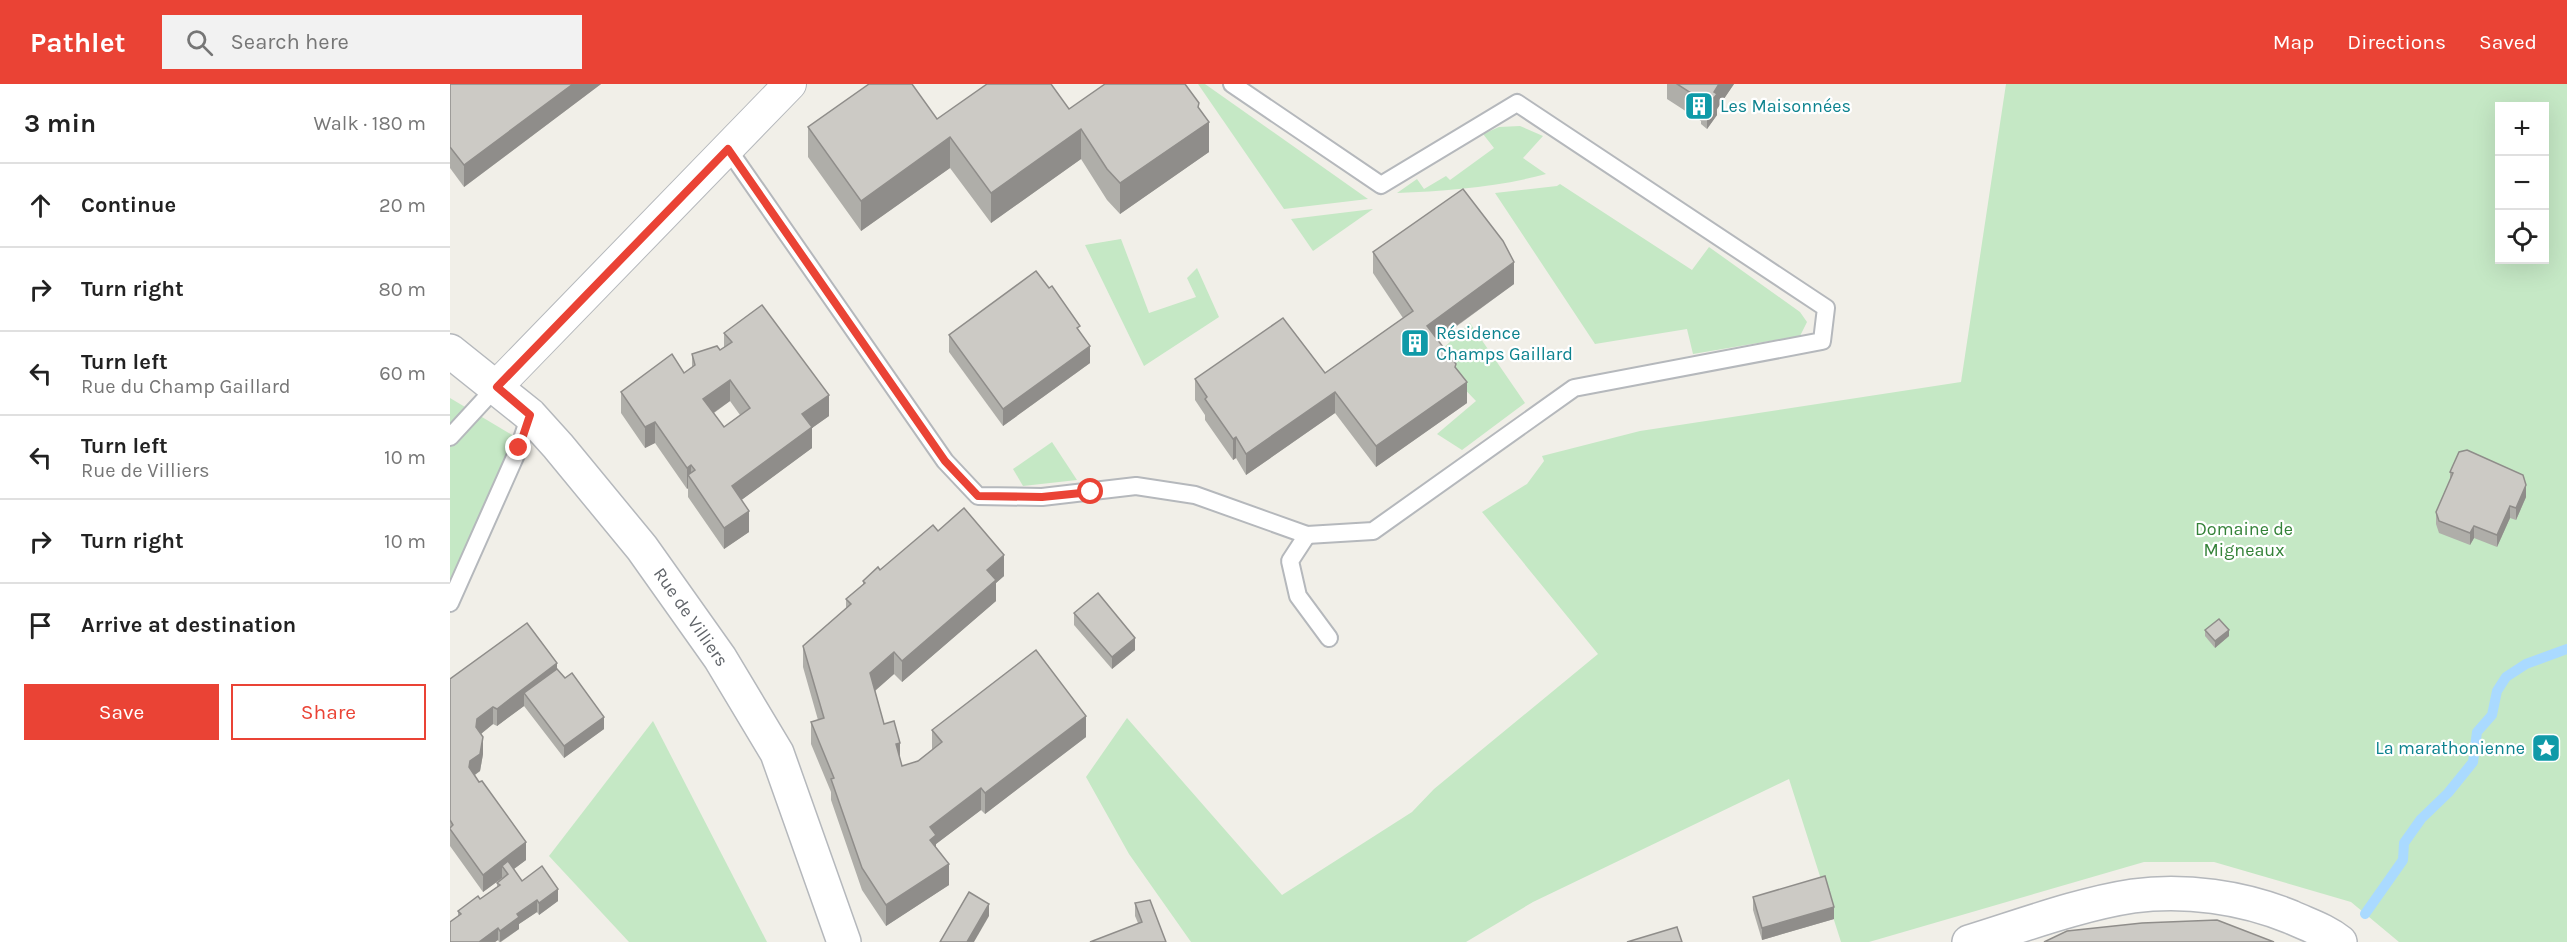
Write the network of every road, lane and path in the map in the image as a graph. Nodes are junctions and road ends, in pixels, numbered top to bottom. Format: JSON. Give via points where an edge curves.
{"nodes":[{"id":1,"x":1232,"y":84,"type":"edge"},
{"id":2,"x":776,"y":89,"type":"edge"},
{"id":3,"x":728,"y":149,"type":"junction"},
{"id":4,"x":450,"y":351,"type":"edge"},
{"id":5,"x":497,"y":387,"type":"junction"},
{"id":6,"x":530,"y":415,"type":"junction"},
{"id":7,"x":450,"y":437,"type":"edge"},
{"id":8,"x":1307,"y":535,"type":"junction"},
{"id":9,"x":450,"y":603,"type":"edge"},
{"id":10,"x":1329,"y":639,"type":"dead end"},
{"id":11,"x":844,"y":942,"type":"edge"},
{"id":12,"x":1969,"y":942,"type":"edge"},
{"id":13,"x":2340,"y":942,"type":"edge"}],
"edges":[{"from":1,"to":8,"type":"lane","via":[[1381,185],[1516,103],[1826,308],[1822,341],[1574,388],[1373,531]]},
{"from":2,"to":3,"type":"street"},
{"from":3,"to":5,"type":"street"},
{"from":3,"to":8,"type":"lane","via":[[945,461],[978,496],[1042,497],[1136,486],[1195,495]]},
{"from":4,"to":5,"type":"street","name":"Rue de Villiers"},
{"from":5,"to":6,"type":"street","name":"Rue de Villiers"},
{"from":5,"to":7,"type":"lane"},
{"from":6,"to":9,"type":"lane"},
{"from":6,"to":11,"type":"street","name":"Rue de Villiers","via":[[642,548],[754,713],[777,753]]},
{"from":8,"to":10,"type":"lane","via":[[1290,561],[1298,596]]},
{"from":12,"to":13,"type":"street","via":[[2133,896],[2193,893],[2268,908]]}]}
